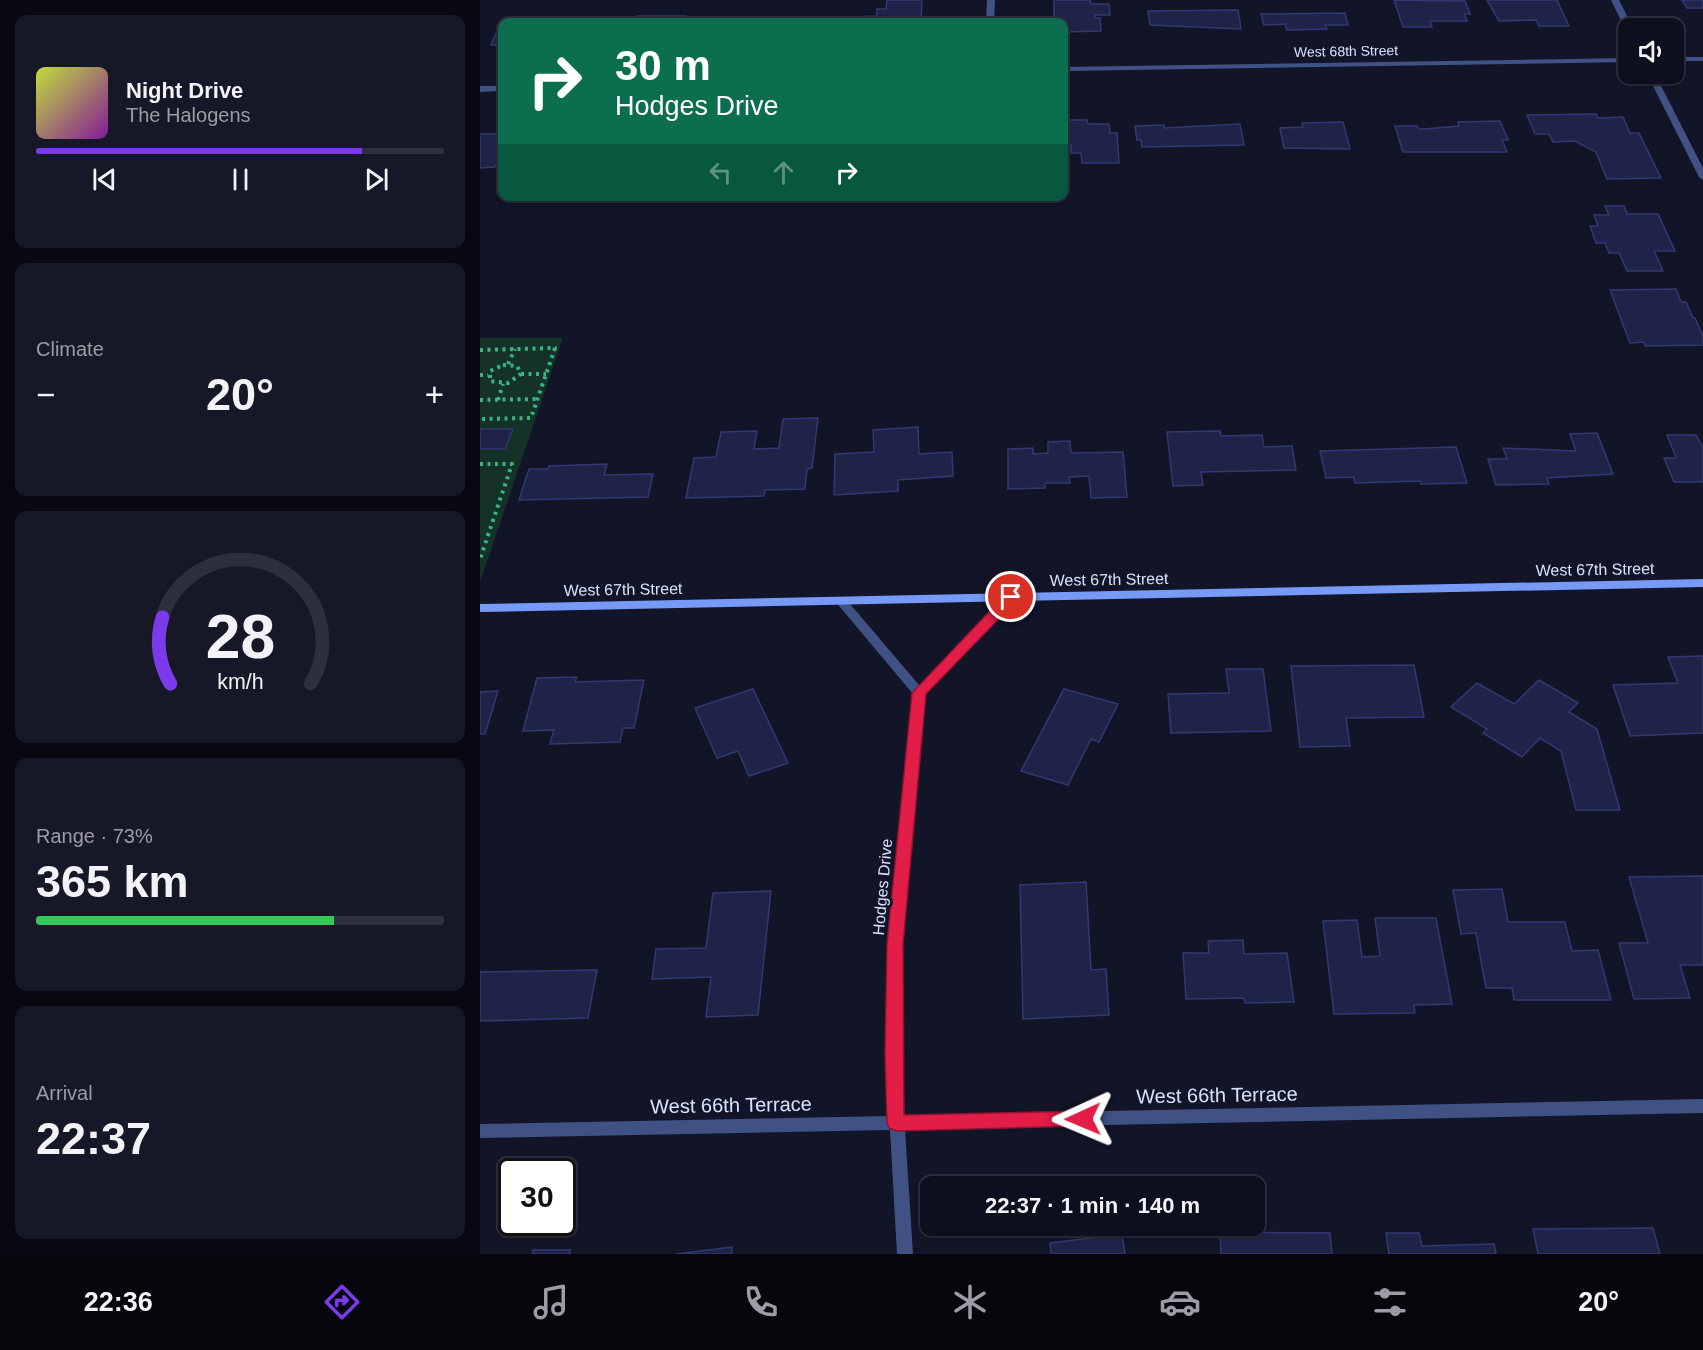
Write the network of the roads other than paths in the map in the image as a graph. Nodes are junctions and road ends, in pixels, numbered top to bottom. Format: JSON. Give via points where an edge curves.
{"nodes":[{"id":1,"x":991,"y":0,"type":"edge"},
{"id":2,"x":1615,"y":0,"type":"edge"},
{"id":3,"x":990,"y":18,"type":"edge"},
{"id":4,"x":1624,"y":18,"type":"edge"},
{"id":5,"x":1684,"y":59,"type":"edge"},
{"id":6,"x":1703,"y":59,"type":"edge"},
{"id":7,"x":1618,"y":60,"type":"edge"},
{"id":8,"x":1068,"y":69,"type":"edge"},
{"id":9,"x":1656,"y":84,"type":"edge"},
{"id":10,"x":480,"y":89,"type":"edge"},
{"id":11,"x":498,"y":89,"type":"edge"},
{"id":12,"x":1703,"y":177,"type":"edge"},
{"id":13,"x":1703,"y":583,"type":"edge"},
{"id":14,"x":1011,"y":597,"type":"junction"},
{"id":15,"x":841,"y":601,"type":"junction"},
{"id":16,"x":480,"y":609,"type":"edge"},
{"id":17,"x":919,"y":693,"type":"junction"},
{"id":18,"x":1703,"y":1106,"type":"edge"},
{"id":19,"x":896,"y":1123,"type":"junction"},
{"id":20,"x":480,"y":1131,"type":"edge"},
{"id":21,"x":904,"y":1254,"type":"edge"}],
"edges":[{"from":1,"to":3,"type":"street"},
{"from":2,"to":4,"type":"street"},
{"from":5,"to":6,"type":"street"},
{"from":7,"to":8,"type":"street","name":"West 68th Street"},
{"from":9,"to":12,"type":"street"},
{"from":10,"to":11,"type":"street"},
{"from":13,"to":14,"type":"street","name":"West 67th Street"},
{"from":14,"to":15,"type":"street","name":"West 67th Street"},
{"from":14,"to":17,"type":"street"},
{"from":15,"to":16,"type":"street","name":"West 67th Street"},
{"from":15,"to":17,"type":"street"},
{"from":17,"to":19,"type":"street","name":"Hodges Drive","via":[[895,944]]},
{"from":18,"to":19,"type":"street","name":"West 66th Terrace"},
{"from":19,"to":20,"type":"street","name":"West 66th Terrace"},
{"from":19,"to":21,"type":"street","name":"Hodges Drive"}]}
